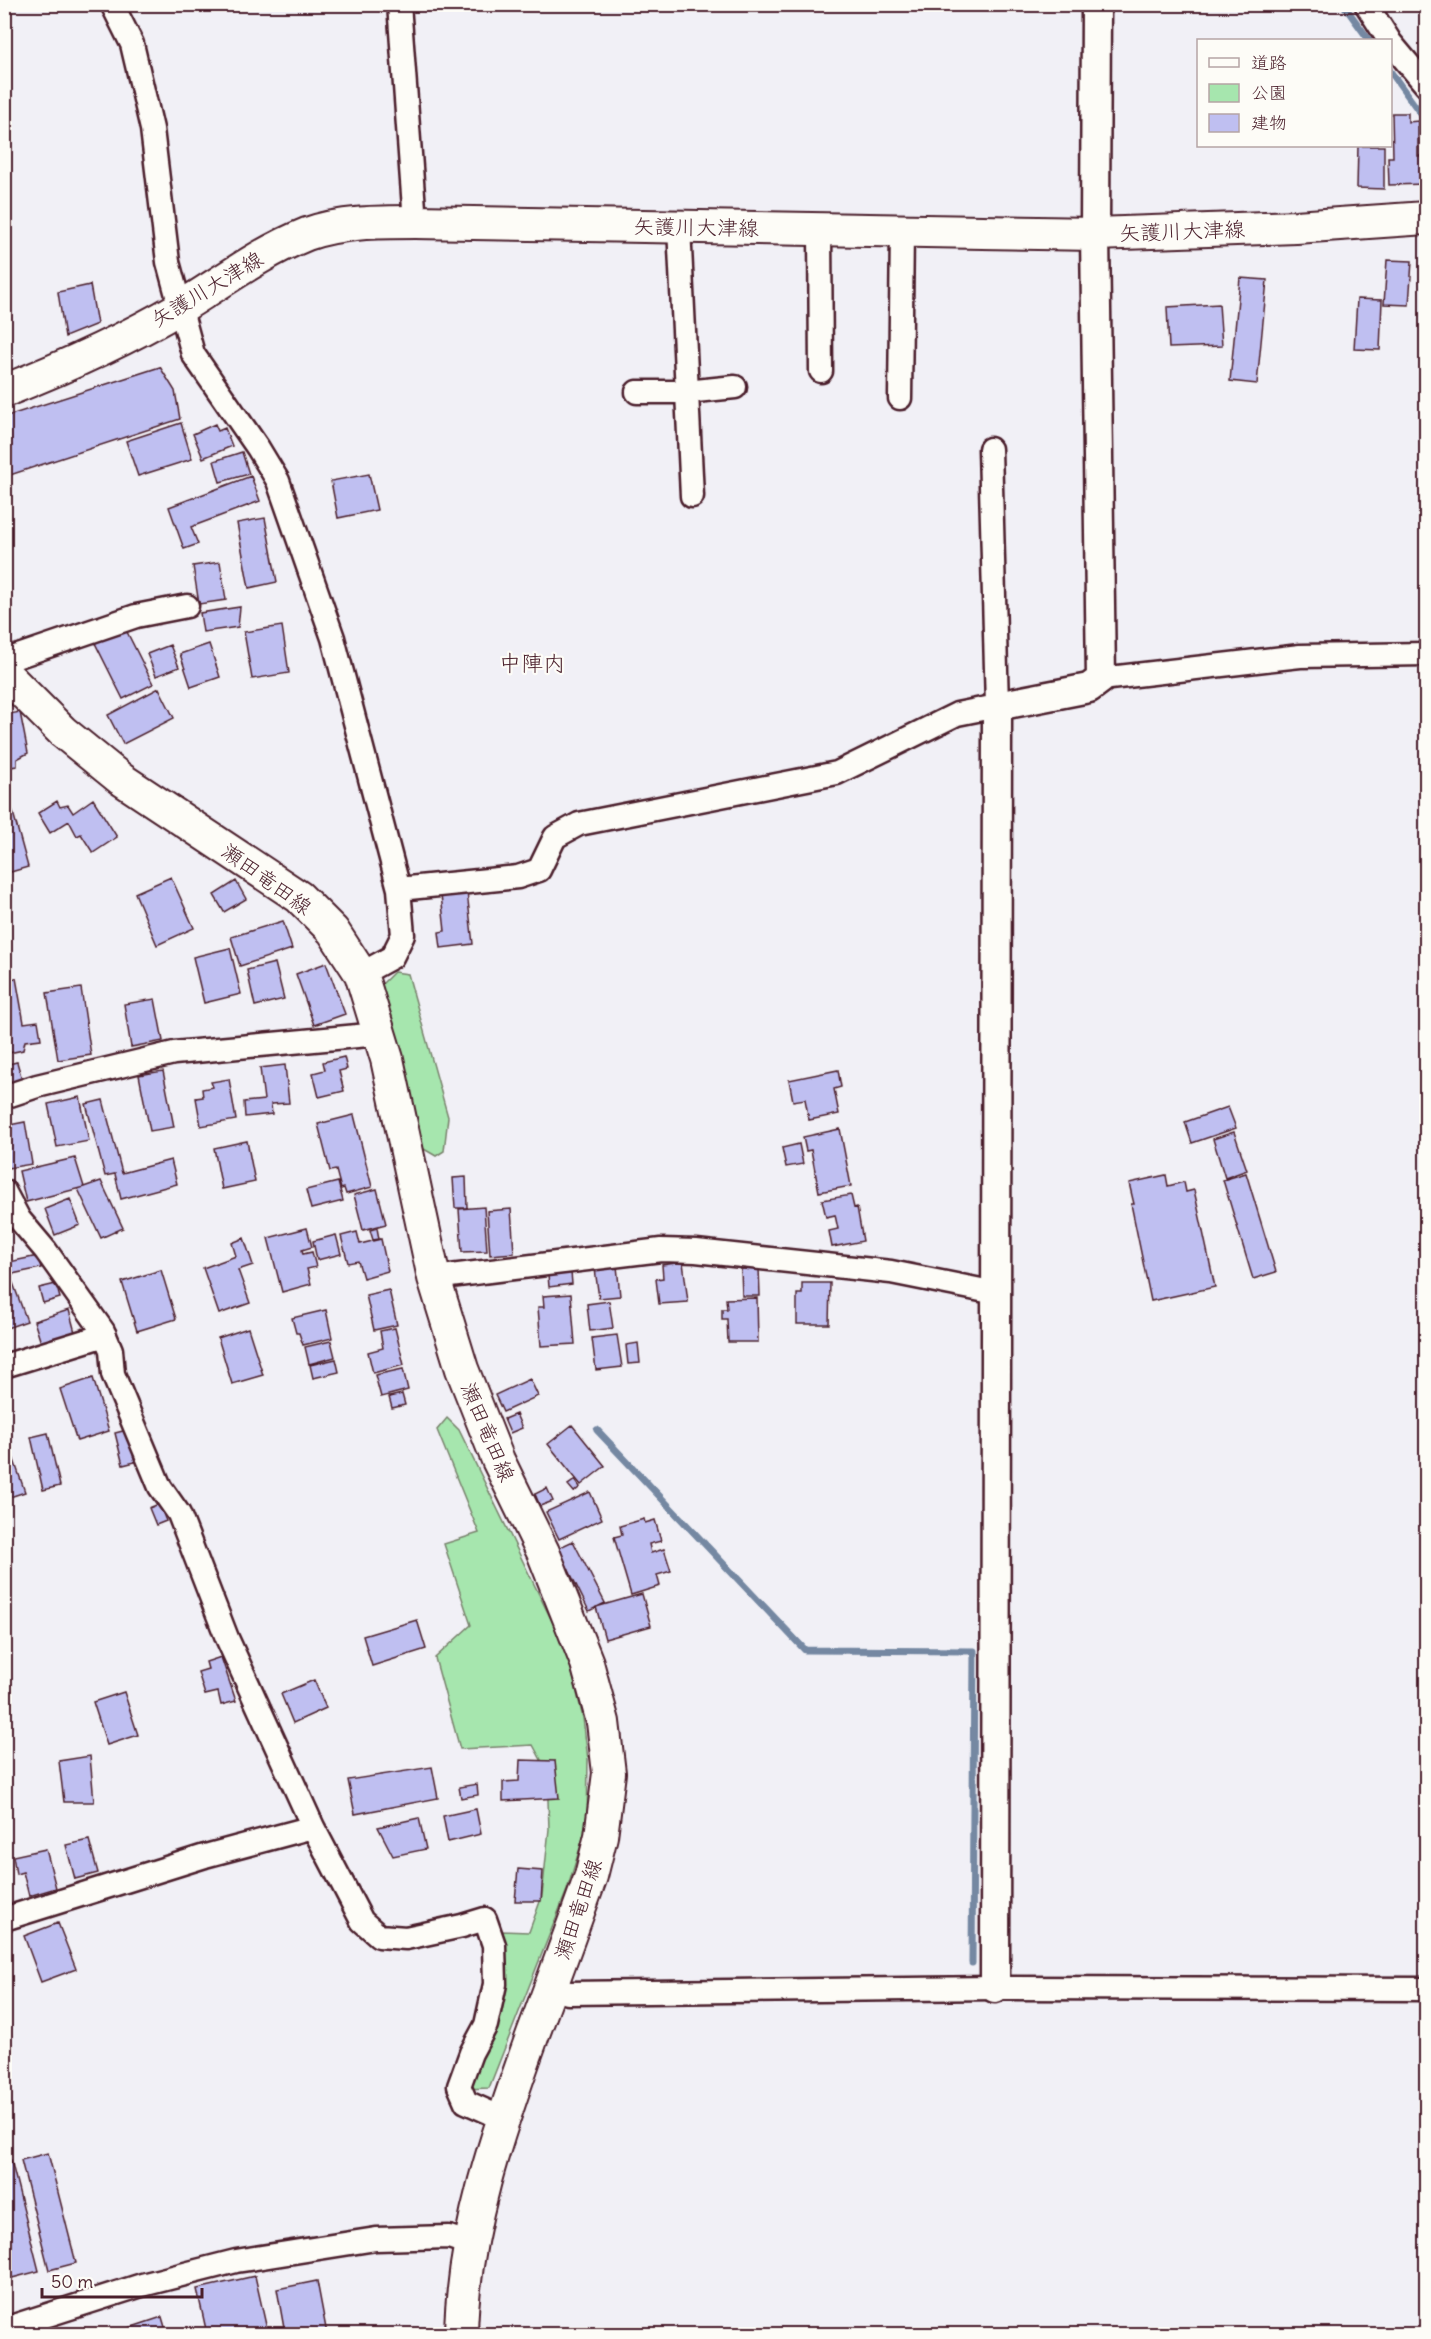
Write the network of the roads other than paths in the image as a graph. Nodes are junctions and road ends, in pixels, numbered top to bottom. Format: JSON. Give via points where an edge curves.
{"nodes":[{"id":1,"x":112,"y":4,"type":"edge"},
{"id":2,"x":399,"y":4,"type":"edge"},
{"id":3,"x":1096,"y":4,"type":"edge"},
{"id":4,"x":1366,"y":4,"type":"edge"},
{"id":5,"x":1389,"y":39,"type":"edge"},
{"id":6,"x":1392,"y":43,"type":"edge"},
{"id":7,"x":1426,"y":85,"type":"edge"},
{"id":8,"x":1426,"y":218,"type":"edge"},
{"id":9,"x":415,"y":222,"type":"junction"},
{"id":10,"x":679,"y":227,"type":"junction"},
{"id":11,"x":820,"y":230,"type":"junction"},
{"id":12,"x":902,"y":231,"type":"junction"},
{"id":13,"x":1095,"y":234,"type":"junction"},
{"id":14,"x":179,"y":308,"type":"junction"},
{"id":15,"x":821,"y":371,"type":"dead end"},
{"id":16,"x":735,"y":387,"type":"dead end"},
{"id":17,"x":4,"y":391,"type":"edge"},
{"id":18,"x":637,"y":392,"type":"dead end"},
{"id":19,"x":686,"y":392,"type":"junction"},
{"id":20,"x":900,"y":398,"type":"dead end"},
{"id":21,"x":990,"y":449,"type":"dead end"},
{"id":22,"x":692,"y":496,"type":"dead end"},
{"id":23,"x":187,"y":606,"type":"dead end"},
{"id":24,"x":1426,"y":654,"type":"edge"},
{"id":25,"x":4,"y":661,"type":"edge"},
{"id":26,"x":4,"y":673,"type":"edge"},
{"id":27,"x":1101,"y":679,"type":"junction"},
{"id":28,"x":998,"y":706,"type":"junction"},
{"id":29,"x":399,"y":890,"type":"junction"},
{"id":30,"x":362,"y":974,"type":"junction"},
{"id":31,"x":379,"y":1034,"type":"junction"},
{"id":32,"x":4,"y":1097,"type":"edge"},
{"id":33,"x":4,"y":1191,"type":"edge"},
{"id":34,"x":434,"y":1278,"type":"junction"},
{"id":35,"x":996,"y":1293,"type":"junction"},
{"id":36,"x":105,"y":1335,"type":"junction"},
{"id":37,"x":4,"y":1366,"type":"edge"},
{"id":38,"x":313,"y":1827,"type":"junction"},
{"id":39,"x":4,"y":1919,"type":"edge"},
{"id":40,"x":551,"y":1986,"type":"junction"},
{"id":41,"x":995,"y":1988,"type":"junction"},
{"id":42,"x":1426,"y":1989,"type":"edge"},
{"id":43,"x":502,"y":2118,"type":"junction"},
{"id":44,"x":470,"y":2244,"type":"junction"},
{"id":45,"x":4,"y":2329,"type":"edge"},
{"id":46,"x":461,"y":2334,"type":"edge"}],
"edges":[{"from":1,"to":14,"type":"street","via":[[132,44],[152,129],[168,262]]},
{"from":2,"to":9,"type":"street"},
{"from":3,"to":13,"type":"street"},
{"from":4,"to":5,"type":"street"},
{"from":6,"to":7,"type":"street"},
{"from":8,"to":13,"type":"main road","name":"矢護川大津線"},
{"from":9,"to":10,"type":"main road","name":"矢護川大津線"},
{"from":9,"to":14,"type":"main road","name":"矢護川大津線","via":[[349,225],[309,234],[275,249]]},
{"from":10,"to":11,"type":"main road","name":"矢護川大津線"},
{"from":10,"to":19,"type":"street"},
{"from":11,"to":12,"type":"main road","name":"矢護川大津線"},
{"from":11,"to":15,"type":"street"},
{"from":12,"to":13,"type":"main road","name":"矢護川大津線"},
{"from":12,"to":20,"type":"street"},
{"from":13,"to":27,"type":"street"},
{"from":14,"to":17,"type":"main road","name":"矢護川大津線","via":[[113,343]]},
{"from":14,"to":29,"type":"street","via":[[193,354],[278,481],[333,638]]},
{"from":16,"to":19,"type":"street"},
{"from":18,"to":19,"type":"street"},
{"from":19,"to":22,"type":"street"},
{"from":21,"to":28,"type":"street"},
{"from":23,"to":25,"type":"street","via":[[136,616]]},
{"from":24,"to":27,"type":"street","via":[[1300,656]]},
{"from":26,"to":30,"type":"main road","name":"瀬田竜田線","via":[[63,732],[122,779],[299,897],[333,931]]},
{"from":27,"to":28,"type":"street","via":[[1089,688]]},
{"from":28,"to":29,"type":"street","via":[[957,714],[837,773],[579,824],[555,837],[539,870],[518,877]]},
{"from":28,"to":35,"type":"street"},
{"from":29,"to":30,"type":"street","via":[[403,935],[392,957]]},
{"from":30,"to":31,"type":"main road","name":"瀬田竜田線"},
{"from":31,"to":32,"type":"street","via":[[174,1053]]},
{"from":31,"to":34,"type":"main road","name":"瀬田竜田線"},
{"from":33,"to":36,"type":"street","via":[[19,1219]]},
{"from":34,"to":35,"type":"street","via":[[661,1250],[891,1272]]},
{"from":34,"to":40,"type":"main road","name":"瀬田竜田線","via":[[462,1369],[498,1460],[543,1552],[587,1663],[603,1722],[609,1773],[602,1836]]},
{"from":35,"to":41,"type":"street"},
{"from":36,"to":37,"type":"street"},
{"from":36,"to":38,"type":"street","via":[[113,1374],[160,1487],[179,1514],[227,1638]]},
{"from":38,"to":39,"type":"street"},
{"from":38,"to":43,"type":"street","via":[[362,1920],[379,1936],[406,1938],[485,1919],[494,1945],[495,1984],[486,2025],[459,2086],[466,2102]]},
{"from":40,"to":41,"type":"street","via":[[568,1993]]},
{"from":40,"to":43,"type":"main road","name":"瀬田竜田線"},
{"from":41,"to":42,"type":"street"},
{"from":43,"to":44,"type":"main road","name":"瀬田竜田線"},
{"from":44,"to":45,"type":"street","via":[[449,2237],[376,2239],[236,2261],[142,2285]]},
{"from":44,"to":46,"type":"main road","name":"瀬田竜田線"}]}
